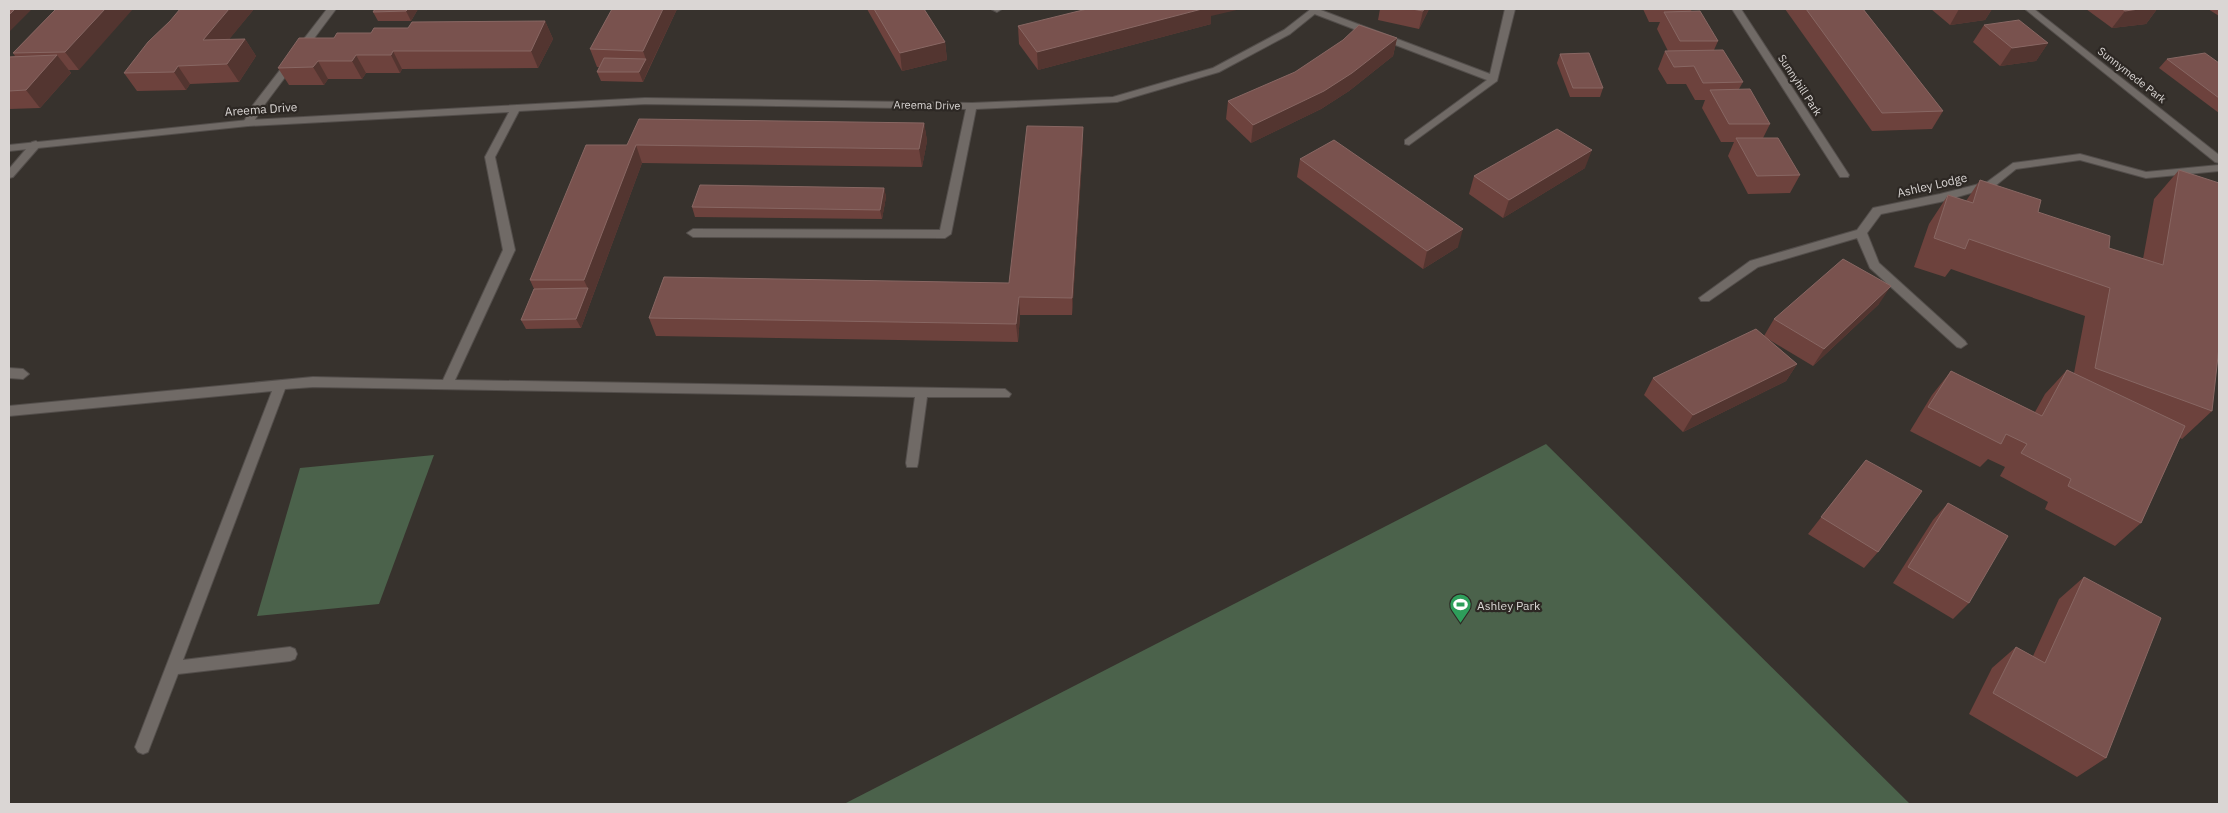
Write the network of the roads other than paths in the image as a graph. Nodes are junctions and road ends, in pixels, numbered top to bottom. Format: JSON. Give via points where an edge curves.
{"nodes":[{"id":1,"x":331,"y":9,"type":"edge"},
{"id":2,"x":1510,"y":9,"type":"edge"},
{"id":3,"x":1736,"y":9,"type":"edge"},
{"id":4,"x":2029,"y":9,"type":"edge"},
{"id":5,"x":1315,"y":10,"type":"edge"},
{"id":6,"x":1494,"y":79,"type":"junction"},
{"id":7,"x":972,"y":106,"type":"junction"},
{"id":8,"x":516,"y":108,"type":"junction"},
{"id":9,"x":248,"y":123,"type":"junction"},
{"id":10,"x":1409,"y":142,"type":"dead end"},
{"id":11,"x":36,"y":144,"type":"junction"},
{"id":12,"x":9,"y":148,"type":"edge"},
{"id":13,"x":2219,"y":160,"type":"edge"},
{"id":14,"x":2219,"y":168,"type":"edge"},
{"id":15,"x":9,"y":175,"type":"edge"},
{"id":16,"x":1844,"y":175,"type":"dead end"},
{"id":17,"x":693,"y":233,"type":"dead end"},
{"id":18,"x":1861,"y":233,"type":"junction"},
{"id":19,"x":1705,"y":298,"type":"dead end"},
{"id":20,"x":1961,"y":344,"type":"dead end"},
{"id":21,"x":9,"y":373,"type":"edge"},
{"id":22,"x":23,"y":374,"type":"dead end"},
{"id":23,"x":448,"y":384,"type":"junction"},
{"id":24,"x":280,"y":385,"type":"junction"},
{"id":25,"x":922,"y":392,"type":"junction"},
{"id":26,"x":1005,"y":394,"type":"dead end"},
{"id":27,"x":9,"y":411,"type":"edge"},
{"id":28,"x":912,"y":464,"type":"dead end"},
{"id":29,"x":290,"y":654,"type":"dead end"},
{"id":30,"x":173,"y":668,"type":"junction"},
{"id":31,"x":143,"y":747,"type":"dead end"}],
"edges":[{"from":1,"to":9,"type":"street"},
{"from":2,"to":6,"type":"street"},
{"from":3,"to":16,"type":"street","name":"Sunnyhill Park"},
{"from":4,"to":13,"type":"street","name":"Sunnymede Park"},
{"from":5,"to":6,"type":"street"},
{"from":5,"to":7,"type":"street","name":"Areema Drive","via":[[1287,32],[1216,70],[1114,100]]},
{"from":6,"to":10,"type":"street"},
{"from":7,"to":8,"type":"street","name":"Areema Drive","via":[[645,100]]},
{"from":7,"to":17,"type":"street","via":[[945,234]]},
{"from":8,"to":9,"type":"street","name":"Areema Drive"},
{"from":8,"to":23,"type":"street","via":[[490,157],[509,250]]},
{"from":9,"to":11,"type":"street","name":"Areema Drive"},
{"from":11,"to":12,"type":"street","name":"Areema Drive"},
{"from":11,"to":15,"type":"street"},
{"from":14,"to":18,"type":"street","name":"Ashley Lodge","via":[[2146,175],[2080,157],[2013,166],[1991,184],[1877,211]]},
{"from":18,"to":19,"type":"street","via":[[1754,264]]},
{"from":18,"to":20,"type":"street","via":[[1874,265]]},
{"from":21,"to":22,"type":"street"},
{"from":23,"to":24,"type":"street","via":[[313,382]]},
{"from":23,"to":25,"type":"street"},
{"from":24,"to":27,"type":"street"},
{"from":24,"to":30,"type":"street"},
{"from":25,"to":26,"type":"street"},
{"from":25,"to":28,"type":"street"},
{"from":29,"to":30,"type":"street"},
{"from":30,"to":31,"type":"street"}]}
